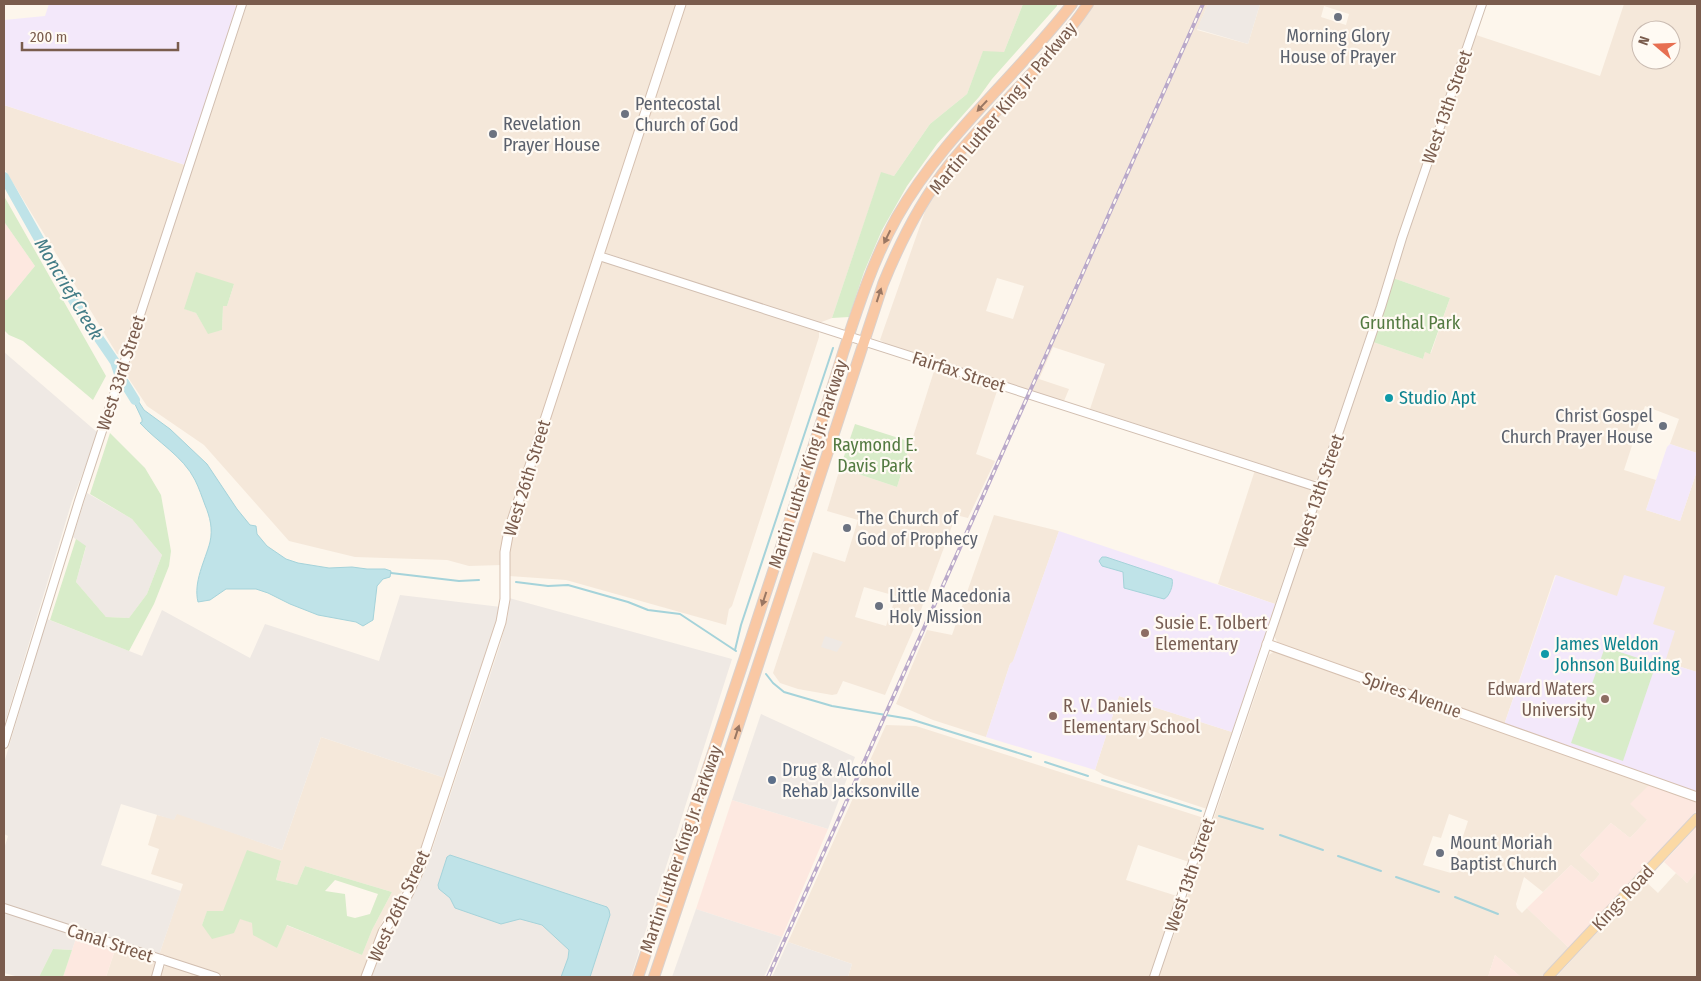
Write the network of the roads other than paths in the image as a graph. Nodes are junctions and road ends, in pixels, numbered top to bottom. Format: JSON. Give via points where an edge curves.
{"nodes":[{"id":1,"x":242,"y":4,"type":"edge"},
{"id":2,"x":680,"y":4,"type":"edge"},
{"id":3,"x":1072,"y":4,"type":"edge"},
{"id":4,"x":1080,"y":4,"type":"edge"},
{"id":5,"x":1088,"y":4,"type":"edge"},
{"id":6,"x":1482,"y":4,"type":"edge"},
{"id":7,"x":1065,"y":9,"type":"edge"},
{"id":8,"x":1065,"y":36,"type":"junction"},
{"id":9,"x":599,"y":256,"type":"junction"},
{"id":10,"x":849,"y":336,"type":"junction"},
{"id":11,"x":864,"y":341,"type":"junction"},
{"id":12,"x":1320,"y":488,"type":"junction"},
{"id":13,"x":1267,"y":644,"type":"junction"},
{"id":14,"x":4,"y":744,"type":"edge"},
{"id":15,"x":1697,"y":797,"type":"edge"},
{"id":16,"x":1697,"y":818,"type":"edge"},
{"id":17,"x":4,"y":908,"type":"edge"},
{"id":18,"x":161,"y":959,"type":"junction"},
{"id":19,"x":156,"y":977,"type":"edge"},
{"id":20,"x":216,"y":977,"type":"edge"},
{"id":21,"x":366,"y":977,"type":"edge"},
{"id":22,"x":638,"y":977,"type":"edge"},
{"id":23,"x":654,"y":977,"type":"edge"},
{"id":24,"x":1154,"y":977,"type":"edge"},
{"id":25,"x":1548,"y":977,"type":"edge"}],
"edges":[{"from":1,"to":14,"type":"street","name":"West 33rd Street","via":[[52,585]]},
{"from":2,"to":9,"type":"main road","name":"West 26th Street"},
{"from":3,"to":7,"type":"highway","name":"Martin Luther King Jr. Parkway"},
{"from":4,"to":8,"type":"highway"},
{"from":5,"to":8,"type":"highway","name":"Martin Luther King Jr. Parkway"},
{"from":6,"to":12,"type":"street","name":"West 13th Street"},
{"from":7,"to":10,"type":"highway","name":"Martin Luther King Jr. Parkway","one_way":true,"via":[[1039,44],[948,143],[921,178],[877,259]]},
{"from":11,"to":8,"type":"highway","name":"Martin Luther King Jr. Parkway","one_way":true,"via":[[892,262],[935,184]]},
{"from":9,"to":10,"type":"street","name":"Fairfax Street"},
{"from":9,"to":21,"type":"main road","name":"West 26th Street","via":[[509,530],[501,622],[419,870],[408,894],[383,932]]},
{"from":10,"to":11,"type":"street","name":"Fairfax Street"},
{"from":10,"to":22,"type":"highway","name":"Martin Luther King Jr. Parkway","one_way":true,"via":[[744,663]]},
{"from":11,"to":12,"type":"street","name":"Fairfax Street"},
{"from":23,"to":11,"type":"highway","name":"Martin Luther King Jr. Parkway","one_way":true},
{"from":12,"to":13,"type":"street","name":"West 13th Street"},
{"from":13,"to":15,"type":"main road","name":"Spires Avenue"},
{"from":13,"to":24,"type":"street","name":"West 13th Street"},
{"from":16,"to":25,"type":"main road","name":"Kings Road"},
{"from":17,"to":18,"type":"street","name":"Canal Street"},
{"from":18,"to":19,"type":"street"},
{"from":18,"to":20,"type":"street","name":"Canal Street"}]}
